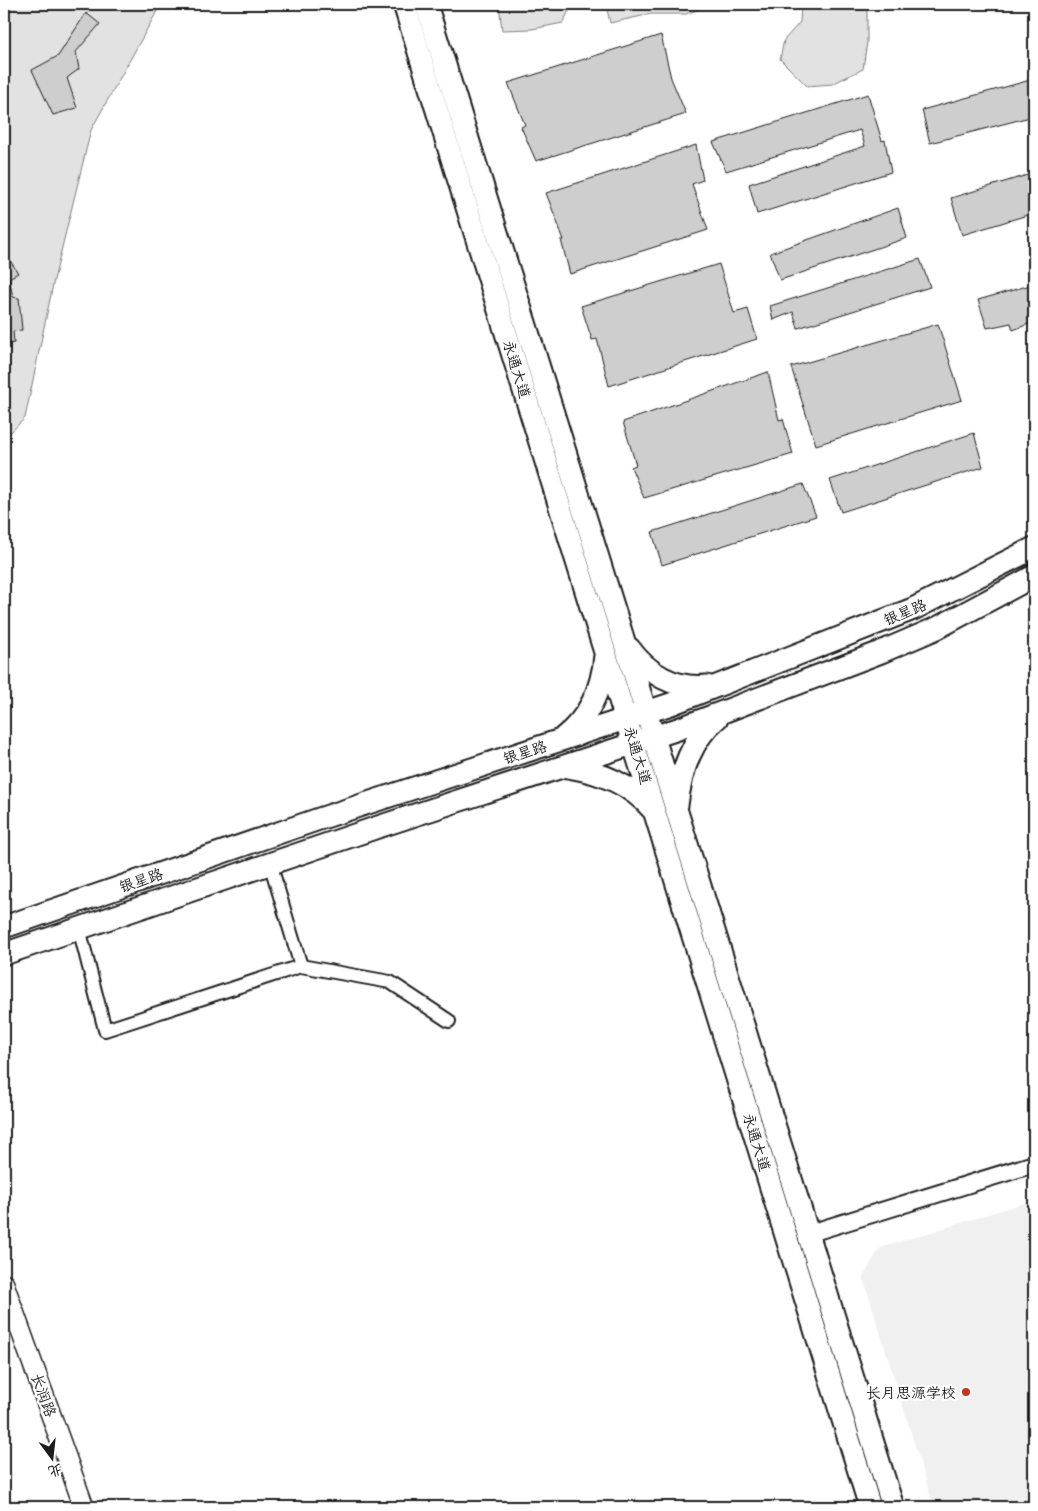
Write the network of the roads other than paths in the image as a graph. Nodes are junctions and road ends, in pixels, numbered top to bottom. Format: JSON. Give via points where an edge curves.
{"nodes":[{"id":1,"x":404,"y":4,"type":"edge"},
{"id":2,"x":426,"y":4,"type":"edge"},
{"id":3,"x":1034,"y":548,"type":"edge"},
{"id":4,"x":1034,"y":576,"type":"edge"},
{"id":5,"x":615,"y":645,"type":"junction"},
{"id":6,"x":720,"y":685,"type":"junction"},
{"id":7,"x":725,"y":711,"type":"junction"},
{"id":8,"x":637,"y":716,"type":"junction"},
{"id":9,"x":644,"y":740,"type":"junction"},
{"id":10,"x":558,"y":742,"type":"junction"},
{"id":11,"x":565,"y":767,"type":"junction"},
{"id":12,"x":666,"y":811,"type":"junction"},
{"id":13,"x":270,"y":863,"type":"junction"},
{"id":14,"x":4,"y":927,"type":"edge"},
{"id":15,"x":79,"y":928,"type":"junction"},
{"id":16,"x":4,"y":954,"type":"edge"},
{"id":17,"x":301,"y":966,"type":"junction"},
{"id":18,"x":450,"y":1021,"type":"dead end"},
{"id":19,"x":1034,"y":1164,"type":"edge"},
{"id":20,"x":807,"y":1234,"type":"junction"},
{"id":21,"x":4,"y":1284,"type":"edge"},
{"id":22,"x":4,"y":1317,"type":"edge"},
{"id":23,"x":71,"y":1507,"type":"edge"},
{"id":24,"x":84,"y":1507,"type":"edge"},
{"id":25,"x":870,"y":1507,"type":"edge"},
{"id":26,"x":892,"y":1507,"type":"edge"}],
"edges":[{"from":1,"to":5,"type":"main road","name":"永通大道"},
{"from":2,"to":5,"type":"main road","name":"永通大道"},
{"from":3,"to":6,"type":"main road","name":"银星路","via":[[913,609]]},
{"from":4,"to":7,"type":"main road","name":"银星路","via":[[929,631]]},
{"from":5,"to":6,"type":"main road","via":[[675,684]]},
{"from":5,"to":8,"type":"main road","name":"永通大道"},
{"from":5,"to":10,"type":"main road","via":[[595,698],[580,722]]},
{"from":6,"to":8,"type":"main road","name":"银星路"},
{"from":7,"to":9,"type":"main road","name":"银星路"},
{"from":7,"to":12,"type":"main road","via":[[704,730],[689,755]]},
{"from":8,"to":9,"type":"main road","name":"永通大道"},
{"from":8,"to":10,"type":"main road","name":"银星路"},
{"from":9,"to":11,"type":"main road","name":"银星路"},
{"from":9,"to":12,"type":"main road","name":"永通大道"},
{"from":10,"to":14,"type":"main road","name":"银星路","via":[[328,816]]},
{"from":11,"to":12,"type":"main road","via":[[616,780]]},
{"from":11,"to":13,"type":"main road","name":"银星路"},
{"from":12,"to":20,"type":"main road","name":"永通大道"},
{"from":12,"to":25,"type":"main road","name":"永通大道"},
{"from":13,"to":15,"type":"main road","name":"银星路"},
{"from":13,"to":17,"type":"street"},
{"from":15,"to":16,"type":"main road","name":"银星路"},
{"from":15,"to":17,"type":"street","via":[[105,1030]]},
{"from":17,"to":18,"type":"street","via":[[390,982]]},
{"from":19,"to":20,"type":"street"},
{"from":20,"to":26,"type":"main road","name":"永通大道"},
{"from":21,"to":24,"type":"main road","name":"长润路"},
{"from":22,"to":23,"type":"main road","name":"长润路"}]}
